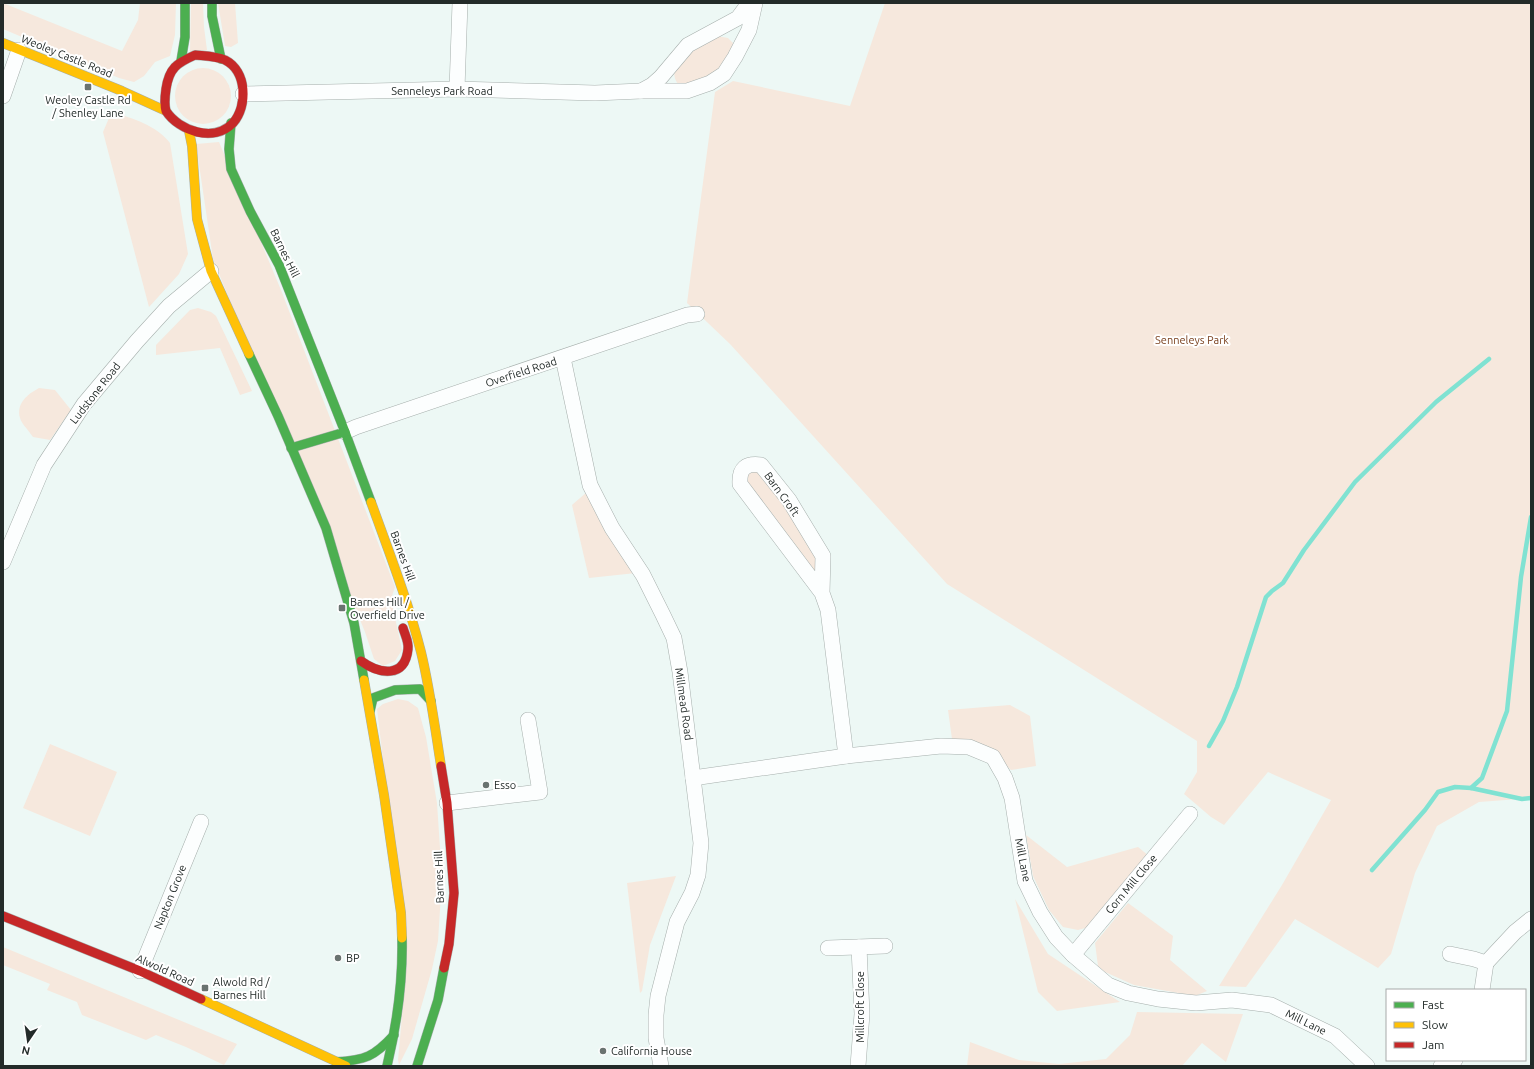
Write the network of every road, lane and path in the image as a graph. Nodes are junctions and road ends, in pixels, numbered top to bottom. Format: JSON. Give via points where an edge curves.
{"nodes":[{"id":1,"x":185,"y":3,"type":"edge"},
{"id":2,"x":212,"y":3,"type":"edge"},
{"id":3,"x":460,"y":3,"type":"edge"},
{"id":4,"x":749,"y":3,"type":"edge"},
{"id":5,"x":755,"y":3,"type":"edge"},
{"id":6,"x":3,"y":43,"type":"edge"},
{"id":7,"x":19,"y":50,"type":"junction"},
{"id":8,"x":221,"y":59,"type":"junction"},
{"id":9,"x":181,"y":61,"type":"junction"},
{"id":10,"x":168,"y":75,"type":"junction"},
{"id":11,"x":156,"y":85,"type":"dead end"},
{"id":12,"x":140,"y":89,"type":"dead end"},
{"id":13,"x":457,"y":89,"type":"junction"},
{"id":14,"x":122,"y":91,"type":"junction"},
{"id":15,"x":641,"y":91,"type":"junction"},
{"id":16,"x":243,"y":94,"type":"junction"},
{"id":17,"x":3,"y":96,"type":"edge"},
{"id":18,"x":166,"y":111,"type":"junction"},
{"id":19,"x":231,"y":124,"type":"junction"},
{"id":20,"x":189,"y":131,"type":"junction"},
{"id":21,"x":211,"y":271,"type":"junction"},
{"id":22,"x":697,"y":314,"type":"dead end"},
{"id":23,"x":562,"y":358,"type":"junction"},
{"id":24,"x":345,"y":432,"type":"junction"},
{"id":25,"x":291,"y":448,"type":"junction"},
{"id":26,"x":3,"y":562,"type":"edge"},
{"id":27,"x":404,"y":592,"type":"junction"},
{"id":28,"x":822,"y":593,"type":"junction"},
{"id":29,"x":397,"y":605,"type":"dead end"},
{"id":30,"x":401,"y":620,"type":"dead end"},
{"id":31,"x":361,"y":661,"type":"junction"},
{"id":32,"x":431,"y":701,"type":"junction"},
{"id":33,"x":370,"y":711,"type":"junction"},
{"id":34,"x":528,"y":720,"type":"dead end"},
{"id":35,"x":846,"y":756,"type":"junction"},
{"id":36,"x":693,"y":778,"type":"junction"},
{"id":37,"x":447,"y":804,"type":"junction"},
{"id":38,"x":1190,"y":814,"type":"dead end"},
{"id":39,"x":201,"y":822,"type":"dead end"},
{"id":40,"x":3,"y":916,"type":"edge"},
{"id":41,"x":1531,"y":919,"type":"edge"},
{"id":42,"x":885,"y":946,"type":"dead end"},
{"id":43,"x":859,"y":947,"type":"junction"},
{"id":44,"x":828,"y":948,"type":"dead end"},
{"id":45,"x":1450,"y":954,"type":"dead end"},
{"id":46,"x":1073,"y":955,"type":"junction"},
{"id":47,"x":1486,"y":964,"type":"junction"},
{"id":48,"x":140,"y":971,"type":"junction"},
{"id":49,"x":1482,"y":989,"type":"edge"},
{"id":50,"x":395,"y":1034,"type":"junction"},
{"id":51,"x":1453,"y":1061,"type":"edge"},
{"id":52,"x":336,"y":1062,"type":"junction"},
{"id":53,"x":346,"y":1066,"type":"edge"},
{"id":54,"x":387,"y":1066,"type":"edge"},
{"id":55,"x":417,"y":1066,"type":"edge"},
{"id":56,"x":661,"y":1066,"type":"edge"},
{"id":57,"x":858,"y":1066,"type":"edge"},
{"id":58,"x":1367,"y":1066,"type":"edge"},
{"id":59,"x":1441,"y":1066,"type":"edge"}],
"edges":[{"from":1,"to":9,"type":"main road","via":[[185,37]]},
{"from":2,"to":8,"type":"main road","via":[[212,16]]},
{"from":3,"to":13,"type":"street"},
{"from":4,"to":15,"type":"street","via":[[738,18],[688,45],[661,77]]},
{"from":5,"to":15,"type":"street","name":"Senneleys Park Road","via":[[749,30],[724,74],[710,83],[687,91]]},
{"from":6,"to":7,"type":"main road","name":"Weoley Castle Road"},
{"from":7,"to":14,"type":"main road","name":"Weoley Castle Road"},
{"from":7,"to":17,"type":"street"},
{"from":8,"to":9,"type":"main road","via":[[195,55]]},
{"from":8,"to":16,"type":"main road","via":[[235,69],[241,80]]},
{"from":9,"to":10,"type":"main road"},
{"from":10,"to":11,"type":"main road"},
{"from":10,"to":18,"type":"main road"},
{"from":12,"to":14,"type":"main road","name":"Weoley Castle Road"},
{"from":13,"to":15,"type":"street","name":"Senneleys Park Road","via":[[595,93]]},
{"from":13,"to":16,"type":"street","name":"Senneleys Park Road"},
{"from":14,"to":18,"type":"main road","name":"Weoley Castle Road"},
{"from":16,"to":19,"type":"main road","via":[[241,108]]},
{"from":18,"to":20,"type":"main road","via":[[180,126]]},
{"from":19,"to":20,"type":"main road","via":[[207,133]]},
{"from":19,"to":24,"type":"main road","name":"Barnes Hill","via":[[228,149],[231,169],[279,266]]},
{"from":20,"to":21,"type":"main road","via":[[196,219]]},
{"from":21,"to":25,"type":"main road"},
{"from":21,"to":26,"type":"street","name":"Ludstone Road","via":[[169,306],[84,404],[44,465]]},
{"from":22,"to":23,"type":"street","name":"Overfield Road","via":[[687,315]]},
{"from":23,"to":24,"type":"street","name":"Overfield Road"},
{"from":23,"to":36,"type":"street","name":"Millmead Road","via":[[590,486],[612,528],[643,575],[674,638]]},
{"from":24,"to":25,"type":"main road"},
{"from":24,"to":27,"type":"main road","name":"Barnes Hill"},
{"from":25,"to":31,"type":"main road","via":[[326,528],[354,623]]},
{"from":27,"to":29,"type":"main road"},
{"from":27,"to":32,"type":"main road","name":"Barnes Hill"},
{"from":28,"to":28,"type":"street","name":"Barn Croft","via":[[740,484],[739,474],[751,464],[761,465],[788,500],[823,556]]},
{"from":28,"to":35,"type":"street","name":"Barn Croft","via":[[828,610]]},
{"from":30,"to":31,"type":"main road","via":[[409,648],[404,663],[396,671],[383,672],[366,666]]},
{"from":31,"to":33,"type":"main road"},
{"from":32,"to":33,"type":"main road","via":[[420,689],[385,691],[373,698]]},
{"from":32,"to":37,"type":"main road","name":"Barnes Hill"},
{"from":33,"to":50,"type":"main road","via":[[401,913],[402,957]]},
{"from":34,"to":37,"type":"street","via":[[540,792]]},
{"from":35,"to":36,"type":"street","name":"Mill Lane"},
{"from":35,"to":46,"type":"street","name":"Mill Lane","via":[[941,746],[969,747],[992,757],[1005,778],[1012,798],[1025,881],[1040,912]]},
{"from":36,"to":56,"type":"street","name":"Millmead Road","via":[[701,843],[698,875],[677,922],[658,996],[656,1038]]},
{"from":37,"to":55,"type":"main road","name":"Barnes Hill","via":[[454,893],[449,944],[438,1000]]},
{"from":38,"to":46,"type":"street","name":"Corn Mill Close"},
{"from":39,"to":48,"type":"street","name":"Napton Grove"},
{"from":40,"to":48,"type":"main road","name":"Alwold Road"},
{"from":41,"to":47,"type":"street","via":[[1515,932]]},
{"from":42,"to":43,"type":"street"},
{"from":43,"to":44,"type":"street"},
{"from":43,"to":57,"type":"street","name":"Millcroft Close","via":[[862,1014]]},
{"from":45,"to":47,"type":"street"},
{"from":46,"to":58,"type":"street","name":"Mill Lane","via":[[1108,985],[1128,993],[1181,1002],[1232,1000],[1271,1005],[1335,1036]]},
{"from":47,"to":49,"type":"street"},
{"from":48,"to":52,"type":"main road","name":"Alwold Road"},
{"from":50,"to":52,"type":"main road","name":"Alwold Road","via":[[378,1053],[358,1061]]},
{"from":50,"to":54,"type":"main road"},
{"from":51,"to":59,"type":"street"},
{"from":52,"to":53,"type":"main road","name":"Alwold Road"}]}
